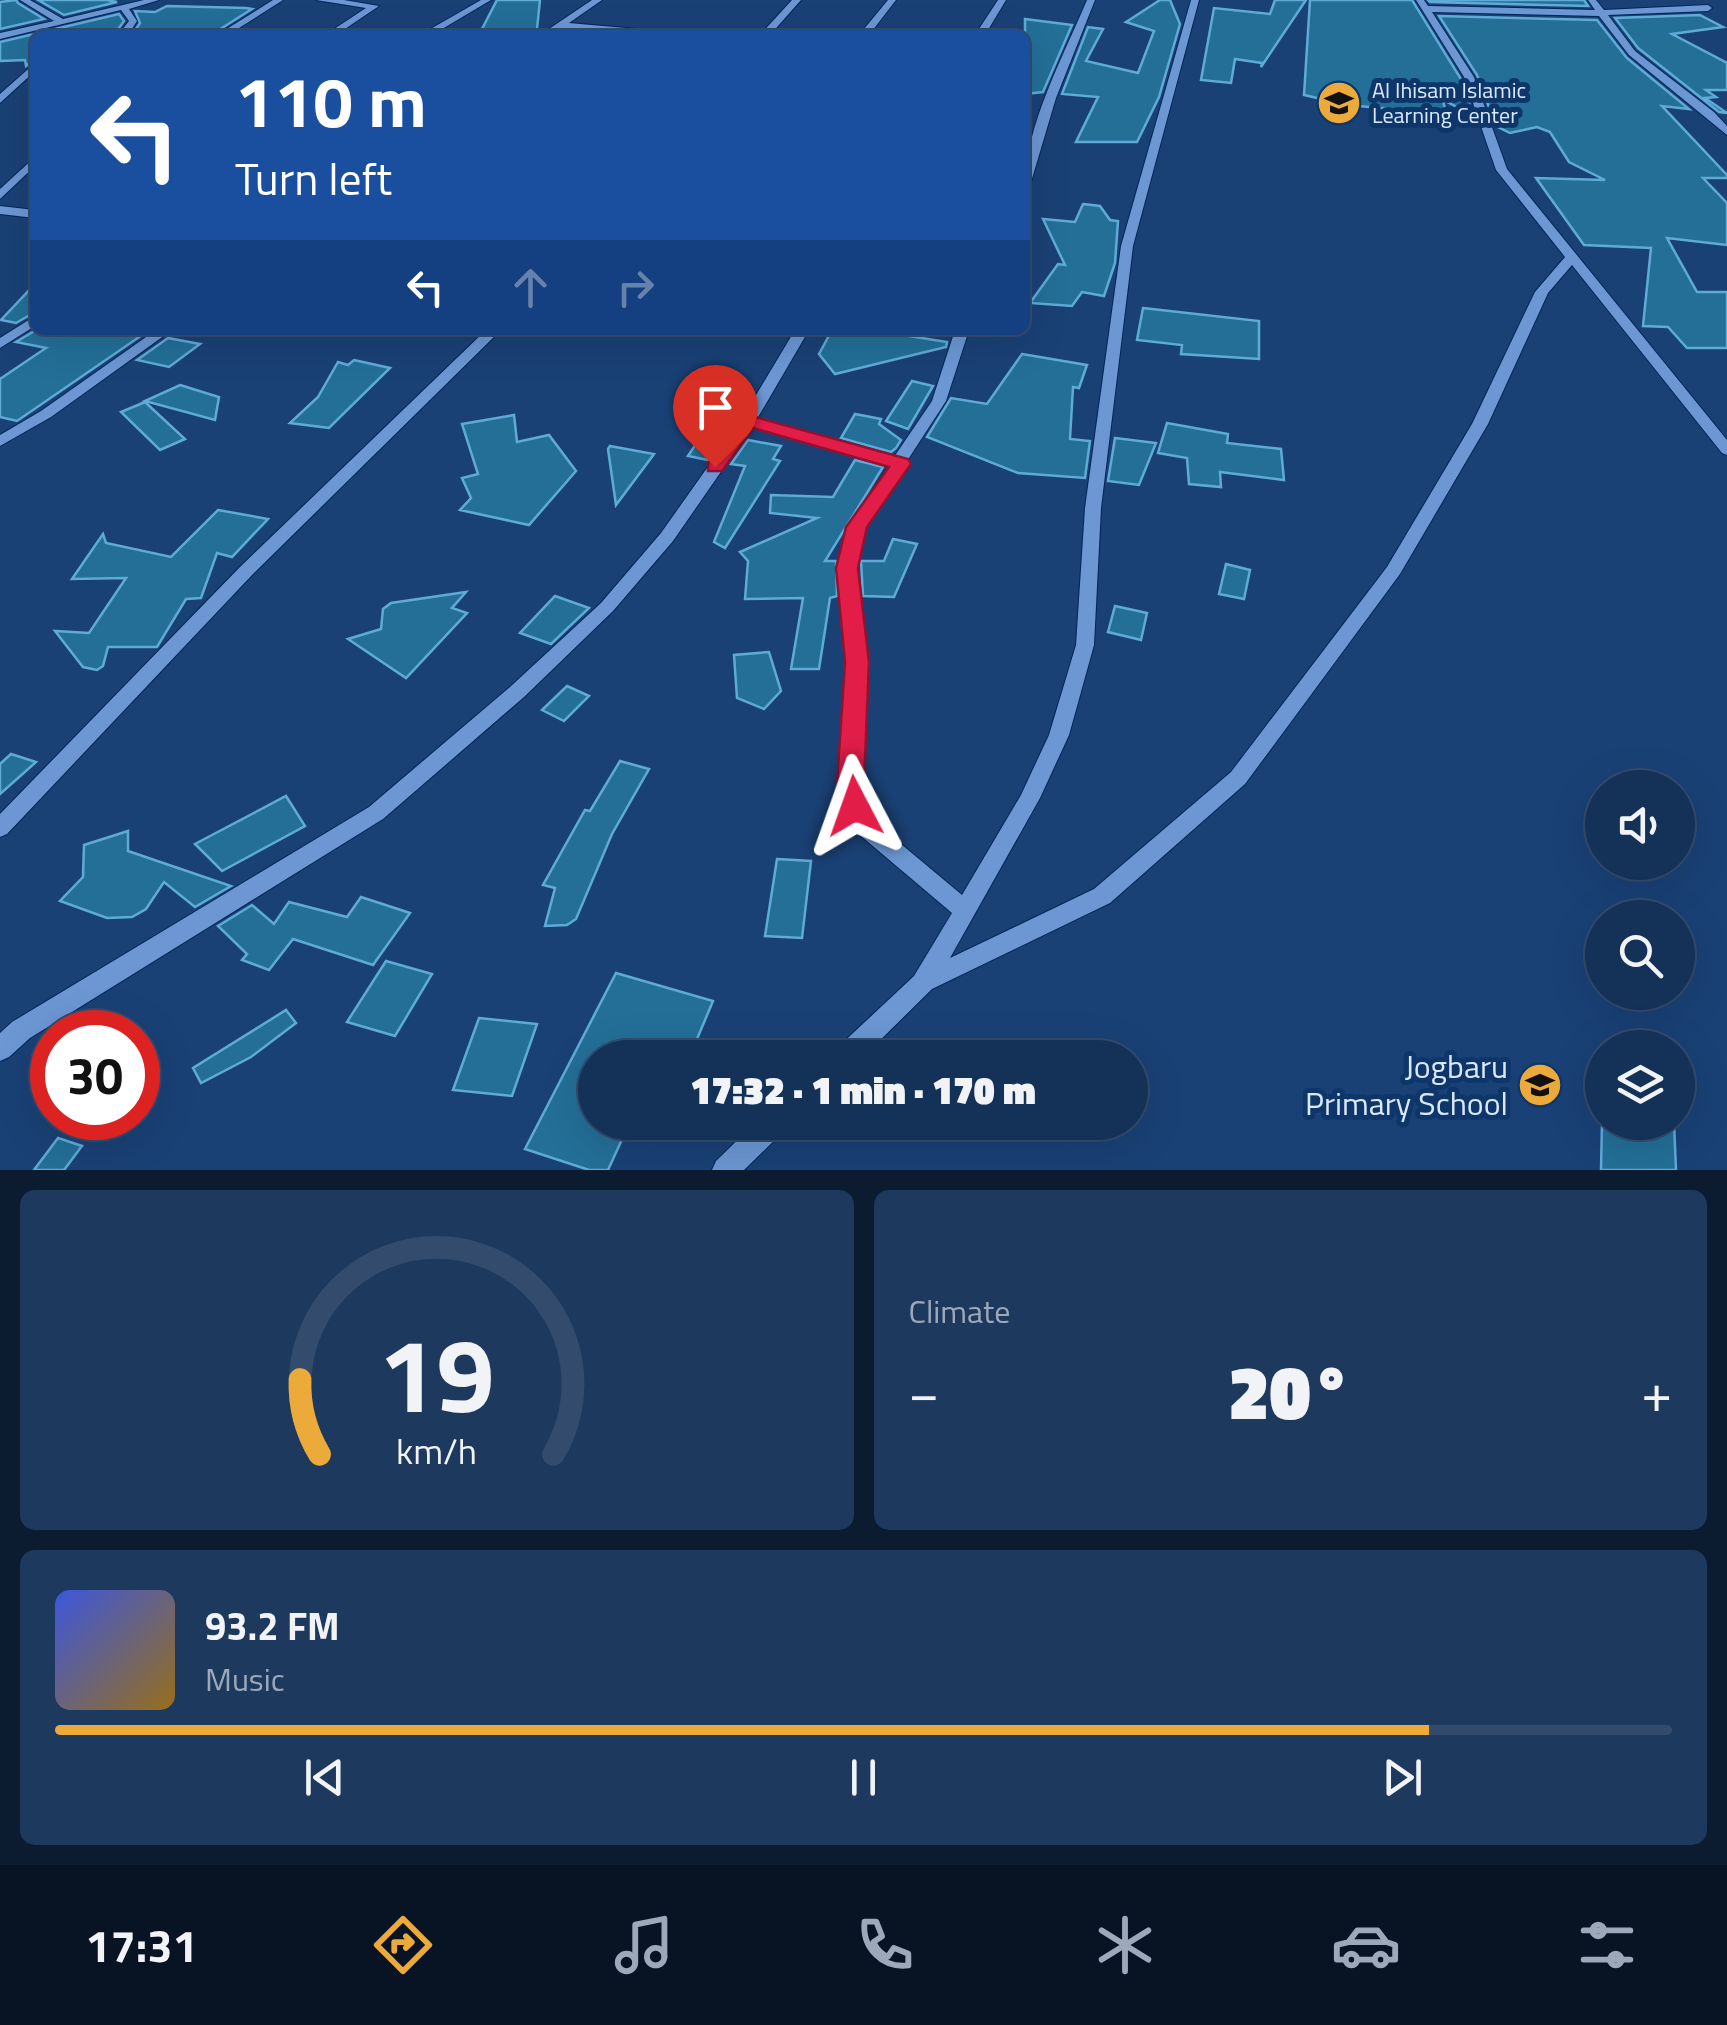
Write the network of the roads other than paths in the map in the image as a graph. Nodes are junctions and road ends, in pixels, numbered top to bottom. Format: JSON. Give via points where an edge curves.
{"nodes":[{"id":1,"x":24,"y":0,"type":"edge"},
{"id":2,"x":155,"y":0,"type":"edge"},
{"id":3,"x":279,"y":0,"type":"edge"},
{"id":4,"x":320,"y":0,"type":"edge"},
{"id":5,"x":487,"y":0,"type":"edge"},
{"id":6,"x":598,"y":0,"type":"edge"},
{"id":7,"x":797,"y":0,"type":"edge"},
{"id":8,"x":892,"y":0,"type":"edge"},
{"id":9,"x":1002,"y":0,"type":"edge"},
{"id":10,"x":1091,"y":0,"type":"edge"},
{"id":11,"x":1195,"y":0,"type":"edge"},
{"id":12,"x":1592,"y":0,"type":"edge"},
{"id":13,"x":1691,"y":0,"type":"edge"},
{"id":14,"x":1423,"y":5,"type":"edge"},
{"id":15,"x":123,"y":7,"type":"junction"},
{"id":16,"x":1598,"y":13,"type":"junction"},
{"id":17,"x":64,"y":22,"type":"junction"},
{"id":18,"x":562,"y":25,"type":"junction"},
{"id":19,"x":126,"y":30,"type":"edge"},
{"id":20,"x":230,"y":30,"type":"edge"},
{"id":21,"x":338,"y":30,"type":"edge"},
{"id":22,"x":435,"y":30,"type":"edge"},
{"id":23,"x":554,"y":30,"type":"edge"},
{"id":24,"x":616,"y":30,"type":"edge"},
{"id":25,"x":770,"y":30,"type":"edge"},
{"id":26,"x":868,"y":30,"type":"edge"},
{"id":27,"x":983,"y":30,"type":"edge"},
{"id":28,"x":0,"y":36,"type":"edge"},
{"id":29,"x":30,"y":71,"type":"edge"},
{"id":30,"x":0,"y":100,"type":"edge"},
{"id":31,"x":1727,"y":132,"type":"edge"},
{"id":32,"x":30,"y":165,"type":"edge"},
{"id":33,"x":1030,"y":166,"type":"edge"},
{"id":34,"x":0,"y":196,"type":"edge"},
{"id":35,"x":0,"y":210,"type":"edge"},
{"id":36,"x":30,"y":213,"type":"edge"},
{"id":37,"x":1570,"y":259,"type":"junction"},
{"id":38,"x":30,"y":323,"type":"edge"},
{"id":39,"x":159,"y":335,"type":"edge"},
{"id":40,"x":489,"y":335,"type":"edge"},
{"id":41,"x":799,"y":335,"type":"edge"},
{"id":42,"x":960,"y":335,"type":"edge"},
{"id":43,"x":0,"y":344,"type":"edge"},
{"id":44,"x":748,"y":420,"type":"junction"},
{"id":45,"x":0,"y":441,"type":"edge"},
{"id":46,"x":1727,"y":450,"type":"edge"},
{"id":47,"x":901,"y":464,"type":"junction"},
{"id":48,"x":0,"y":828,"type":"edge"},
{"id":49,"x":966,"y":911,"type":"junction"},
{"id":50,"x":923,"y":982,"type":"junction"},
{"id":51,"x":863,"y":1040,"type":"edge"},
{"id":52,"x":0,"y":1049,"type":"edge"},
{"id":53,"x":757,"y":1140,"type":"edge"},
{"id":54,"x":725,"y":1170,"type":"edge"}],
"edges":[{"from":1,"to":17,"type":"street"},
{"from":2,"to":15,"type":"street"},
{"from":3,"to":20,"type":"street"},
{"from":4,"to":21,"type":"street","via":[[375,6]]},
{"from":5,"to":22,"type":"street"},
{"from":6,"to":18,"type":"street"},
{"from":7,"to":25,"type":"street"},
{"from":8,"to":26,"type":"street"},
{"from":9,"to":27,"type":"street"},
{"from":10,"to":33,"type":"street"},
{"from":11,"to":49,"type":"street","via":[[1127,246],[1093,508],[1085,646],[1052,750]]},
{"from":12,"to":16,"type":"street"},
{"from":13,"to":16,"type":"street","via":[[1713,10]]},
{"from":14,"to":16,"type":"street"},
{"from":14,"to":37,"type":"street","via":[[1469,77],[1502,170]]},
{"from":15,"to":17,"type":"street"},
{"from":15,"to":19,"type":"street","via":[[132,21]]},
{"from":16,"to":31,"type":"street","via":[[1632,53]]},
{"from":17,"to":28,"type":"street"},
{"from":18,"to":23,"type":"street"},
{"from":18,"to":24,"type":"street"},
{"from":29,"to":30,"type":"street"},
{"from":32,"to":34,"type":"street"},
{"from":35,"to":36,"type":"street"},
{"from":37,"to":46,"type":"street"},
{"from":37,"to":50,"type":"street","via":[[1542,292],[1480,424],[1394,570],[1238,778],[1102,896]]},
{"from":38,"to":43,"type":"street"},
{"from":39,"to":45,"type":"street"},
{"from":40,"to":48,"type":"street","via":[[246,571]]},
{"from":41,"to":44,"type":"street"},
{"from":42,"to":47,"type":"street","via":[[939,401]]},
{"from":44,"to":47,"type":"street"},
{"from":44,"to":52,"type":"street","via":[[667,537],[608,607],[414,782],[376,813]]},
{"from":47,"to":49,"type":"street","via":[[856,527],[847,568],[857,662],[850,784],[868,830]]},
{"from":49,"to":50,"type":"street"},
{"from":50,"to":51,"type":"street"},
{"from":53,"to":54,"type":"street"}]}
